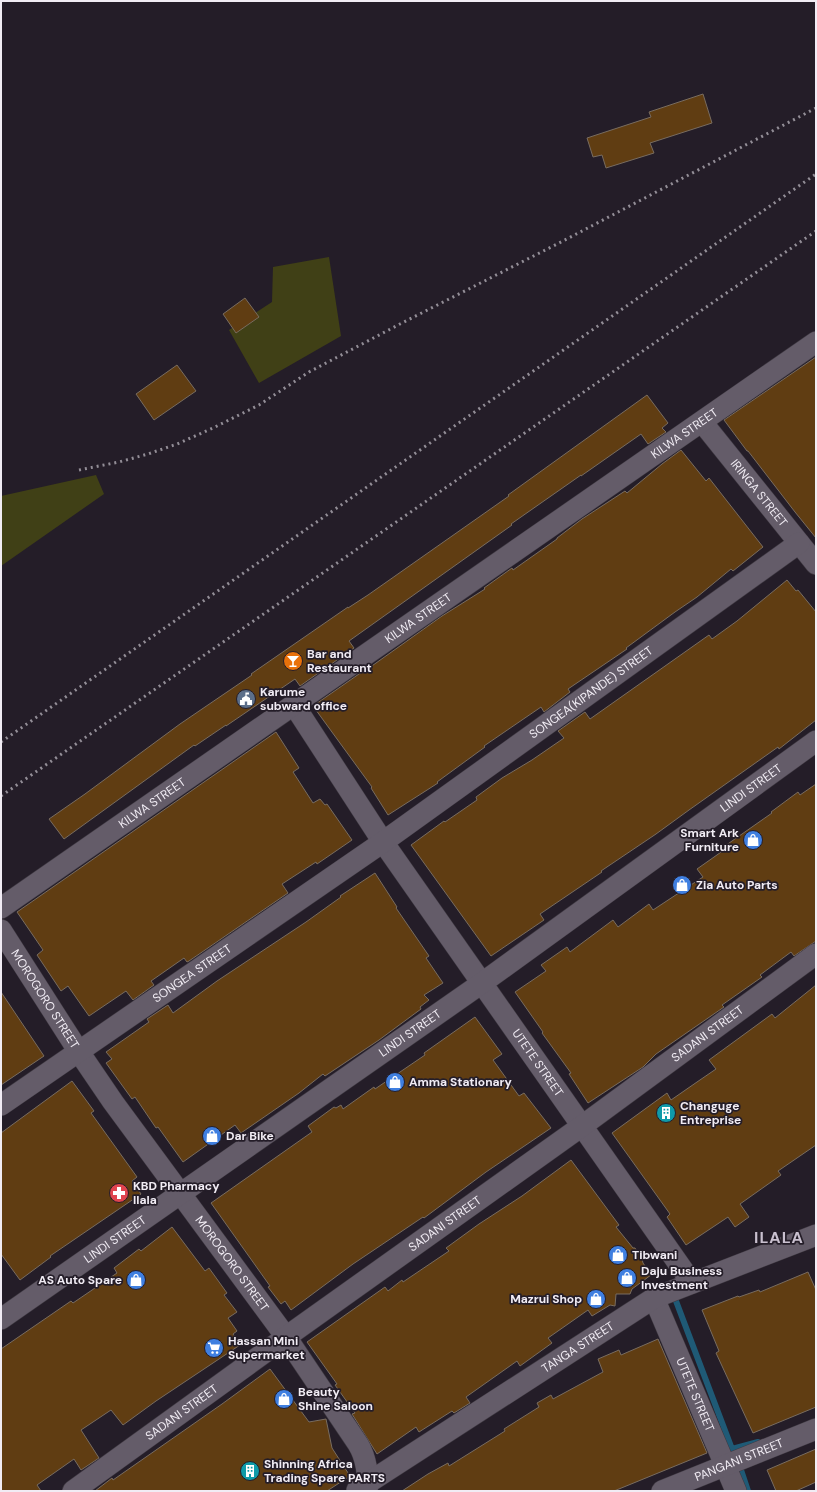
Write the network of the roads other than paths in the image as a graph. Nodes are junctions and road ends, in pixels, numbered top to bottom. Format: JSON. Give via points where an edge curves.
{"nodes":[{"id":1,"x":816,"y":342,"type":"edge"},
{"id":2,"x":702,"y":422,"type":"junction"},
{"id":3,"x":799,"y":543,"type":"junction"},
{"id":4,"x":816,"y":564,"type":"edge"},
{"id":5,"x":294,"y":705,"type":"junction"},
{"id":6,"x":816,"y":741,"type":"edge"},
{"id":7,"x":384,"y":842,"type":"junction"},
{"id":8,"x":1,"y":908,"type":"edge"},
{"id":9,"x":1,"y":930,"type":"edge"},
{"id":10,"x":816,"y":954,"type":"edge"},
{"id":11,"x":482,"y":983,"type":"junction"},
{"id":12,"x":79,"y":1052,"type":"junction"},
{"id":13,"x":1,"y":1105,"type":"edge"},
{"id":14,"x":582,"y":1126,"type":"junction"},
{"id":15,"x":180,"y":1194,"type":"junction"},
{"id":16,"x":816,"y":1235,"type":"edge"},
{"id":17,"x":692,"y":1283,"type":"junction"},
{"id":18,"x":654,"y":1298,"type":"junction"},
{"id":19,"x":1,"y":1320,"type":"edge"},
{"id":20,"x":286,"y":1336,"type":"junction"},
{"id":21,"x":816,"y":1429,"type":"edge"},
{"id":22,"x":725,"y":1465,"type":"junction"},
{"id":23,"x":364,"y":1488,"type":"edge"},
{"id":24,"x":72,"y":1491,"type":"edge"},
{"id":25,"x":662,"y":1491,"type":"edge"},
{"id":26,"x":736,"y":1491,"type":"edge"}],
"edges":[{"from":1,"to":2,"type":"street","name":"KILWA STREET"},
{"from":2,"to":3,"type":"street","name":"IRINGA STREET"},
{"from":2,"to":5,"type":"street","name":"KILWA STREET"},
{"from":3,"to":4,"type":"street","name":"IRINGA STREET"},
{"from":3,"to":7,"type":"street","name":"SONGEA(KIPANDE) STREET"},
{"from":5,"to":7,"type":"street","name":"UTETE STREET"},
{"from":5,"to":8,"type":"street","name":"KILWA STREET"},
{"from":6,"to":11,"type":"street","name":"LINDI STREET"},
{"from":7,"to":11,"type":"street","name":"UTETE STREET"},
{"from":7,"to":12,"type":"street","name":"SONGEA STREET"},
{"from":9,"to":12,"type":"street","name":"MOROGORO STREET"},
{"from":10,"to":14,"type":"street","name":"SADANI STREET"},
{"from":11,"to":14,"type":"street","name":"UTETE STREET"},
{"from":11,"to":15,"type":"street","name":"LINDI STREET"},
{"from":12,"to":13,"type":"street","name":"SONGEA STREET"},
{"from":12,"to":15,"type":"street","name":"MOROGORO STREET"},
{"from":14,"to":17,"type":"street","name":"UTETE STREET"},
{"from":14,"to":20,"type":"street","name":"SADANI STREET"},
{"from":15,"to":19,"type":"street","name":"LINDI STREET"},
{"from":15,"to":20,"type":"street","name":"MOROGORO STREET"},
{"from":16,"to":17,"type":"street","name":"TANGA STREET"},
{"from":17,"to":18,"type":"street","name":"TANGA STREET"},
{"from":18,"to":22,"type":"street","name":"UTETE STREET"},
{"from":18,"to":23,"type":"street","name":"TANGA STREET"},
{"from":20,"to":23,"type":"street","name":"MOROGORO STREET","via":[[363,1452]]},
{"from":20,"to":24,"type":"street","name":"SADANI STREET"},
{"from":21,"to":22,"type":"street","name":"PANGANI STREET"},
{"from":22,"to":25,"type":"street","name":"PANGANI STREET"},
{"from":22,"to":26,"type":"street","name":"UTETE STREET"}]}
